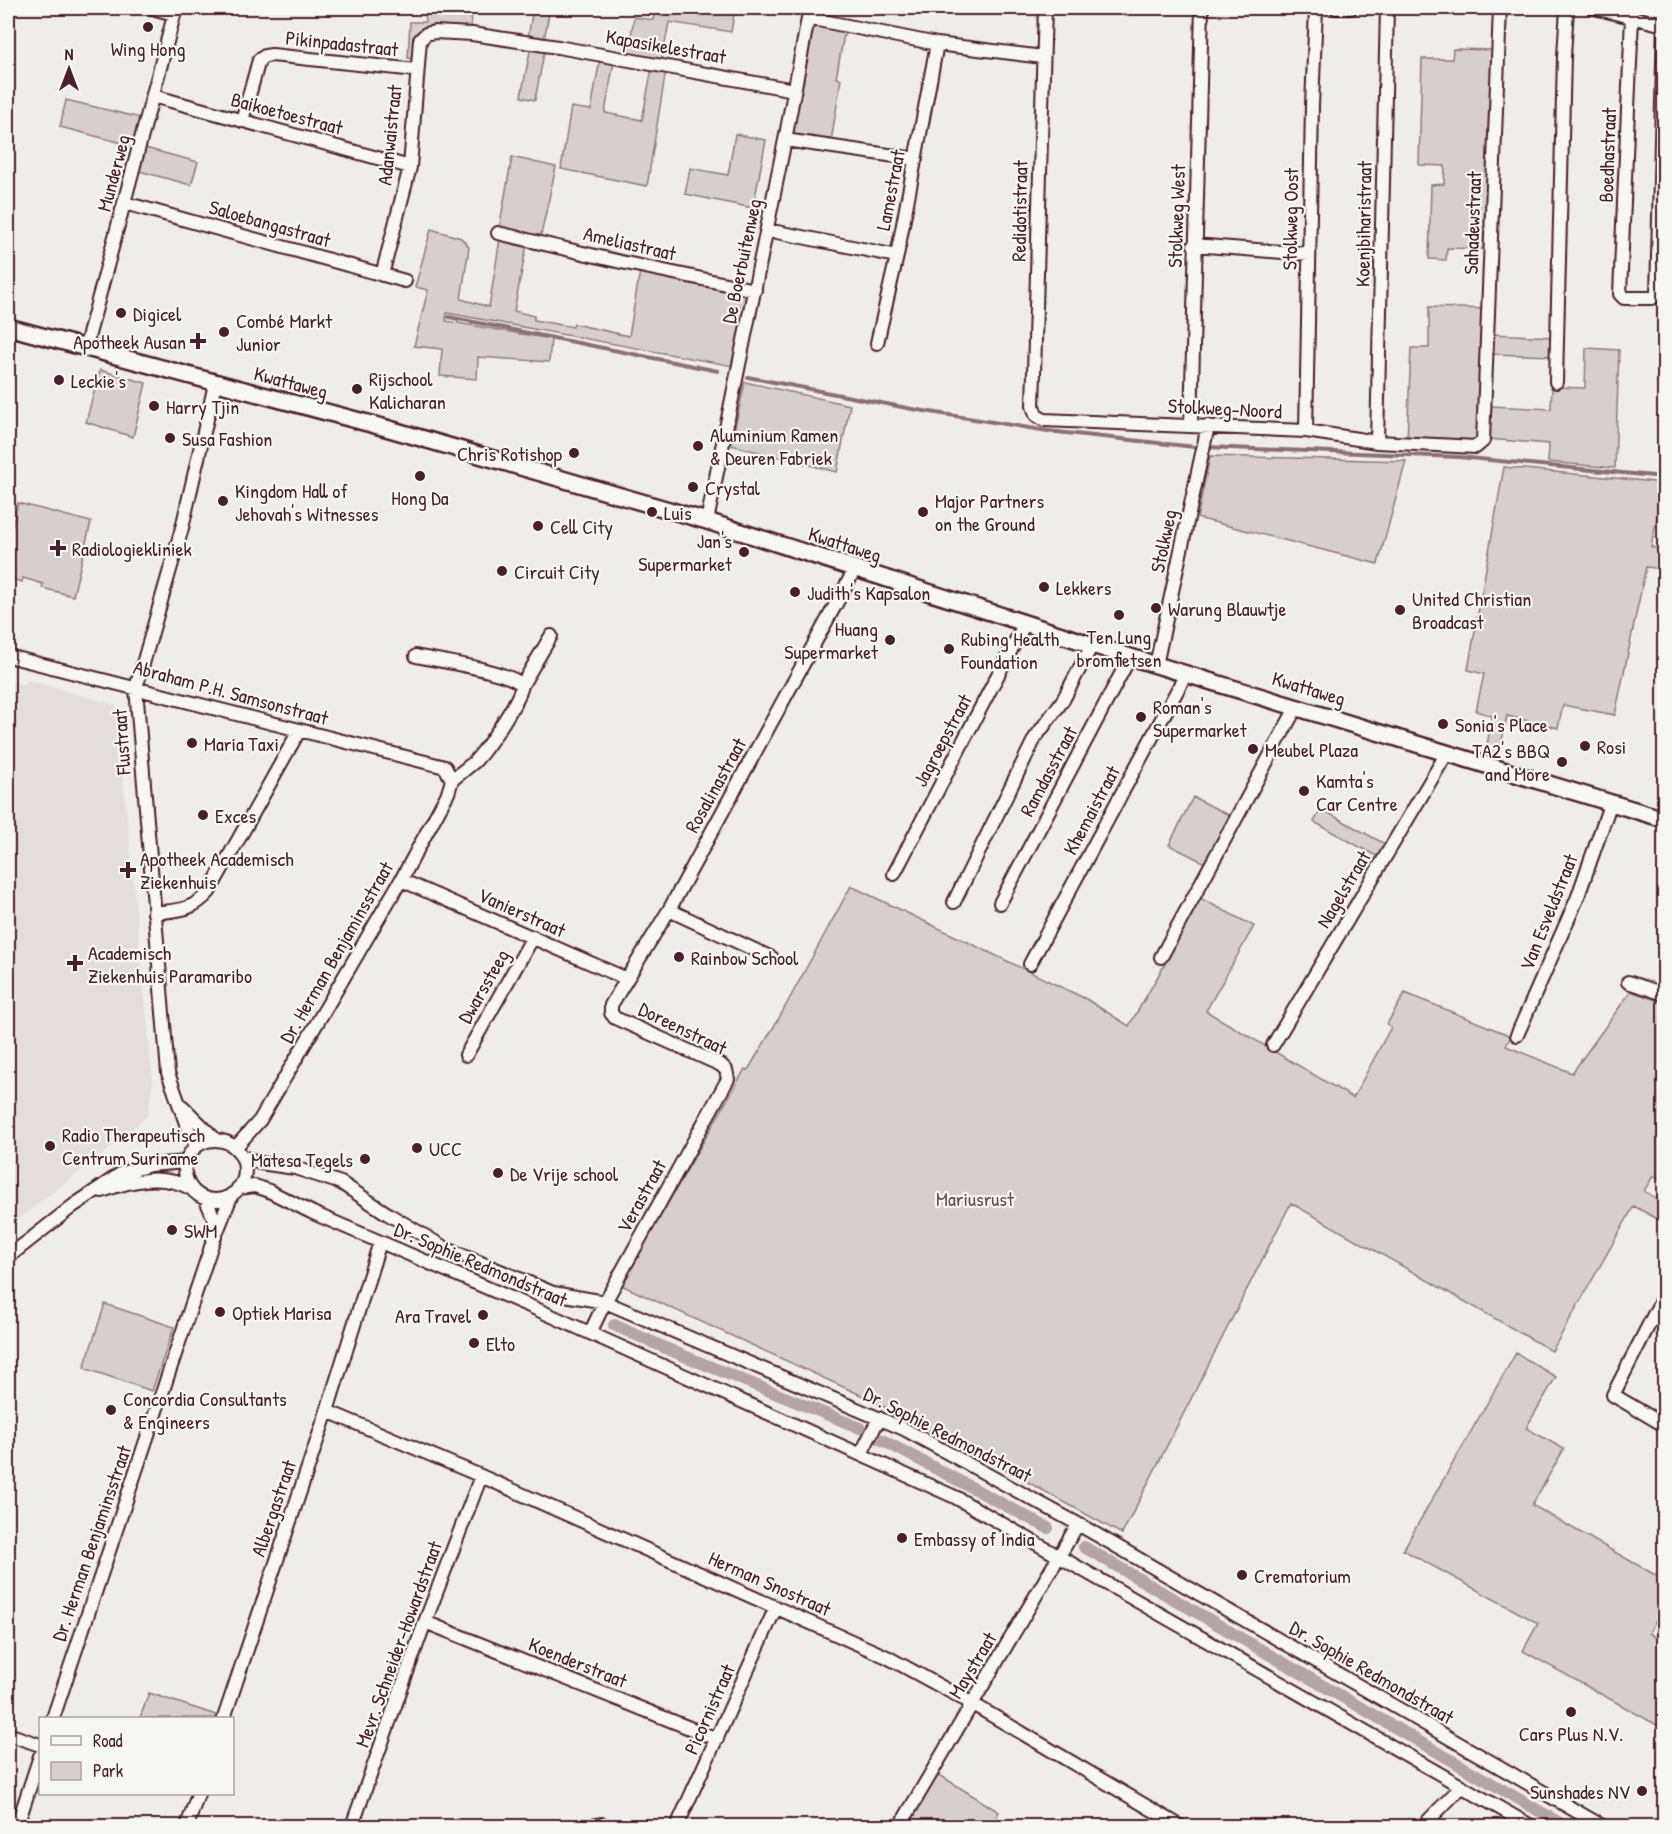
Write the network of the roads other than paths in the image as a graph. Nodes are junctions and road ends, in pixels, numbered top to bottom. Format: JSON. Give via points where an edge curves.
{"nodes":[{"id":1,"x":152,"y":8,"type":"edge"},
{"id":2,"x":1045,"y":8,"type":"edge"},
{"id":3,"x":1202,"y":8,"type":"edge"},
{"id":4,"x":1316,"y":8,"type":"edge"},
{"id":5,"x":1336,"y":8,"type":"edge"},
{"id":6,"x":1351,"y":8,"type":"edge"},
{"id":7,"x":1388,"y":8,"type":"edge"},
{"id":8,"x":1500,"y":8,"type":"edge"},
{"id":9,"x":1567,"y":8,"type":"edge"},
{"id":10,"x":1594,"y":8,"type":"edge"},
{"id":11,"x":175,"y":10,"type":"edge"},
{"id":12,"x":809,"y":13,"type":"edge"},
{"id":13,"x":1632,"y":17,"type":"junction"},
{"id":14,"x":1664,"y":25,"type":"edge"},
{"id":15,"x":937,"y":44,"type":"junction"},
{"id":16,"x":1043,"y":57,"type":"junction"},
{"id":17,"x":416,"y":70,"type":"junction"},
{"id":18,"x":794,"y":90,"type":"junction"},
{"id":19,"x":153,"y":96,"type":"junction"},
{"id":20,"x":242,"y":121,"type":"junction"},
{"id":21,"x":785,"y":140,"type":"junction"},
{"id":22,"x":916,"y":159,"type":"junction"},
{"id":23,"x":410,"y":167,"type":"junction"},
{"id":24,"x":125,"y":203,"type":"junction"},
{"id":25,"x":767,"y":230,"type":"junction"},
{"id":26,"x":498,"y":233,"type":"dead end"},
{"id":27,"x":1194,"y":245,"type":"junction"},
{"id":28,"x":1309,"y":254,"type":"junction"},
{"id":29,"x":897,"y":256,"type":"junction"},
{"id":30,"x":382,"y":275,"type":"junction"},
{"id":31,"x":405,"y":281,"type":"dead end"},
{"id":32,"x":754,"y":290,"type":"junction"},
{"id":33,"x":8,"y":327,"type":"edge"},
{"id":34,"x":878,"y":343,"type":"dead end"},
{"id":35,"x":85,"y":349,"type":"junction"},
{"id":36,"x":1556,"y":382,"type":"dead end"},
{"id":37,"x":215,"y":384,"type":"junction"},
{"id":38,"x":1036,"y":415,"type":"joint"},
{"id":39,"x":1191,"y":425,"type":"junction"},
{"id":40,"x":1208,"y":426,"type":"junction"},
{"id":41,"x":1306,"y":431,"type":"junction"},
{"id":42,"x":1483,"y":441,"type":"joint"},
{"id":43,"x":1377,"y":442,"type":"junction"},
{"id":44,"x":707,"y":521,"type":"junction"},
{"id":45,"x":855,"y":569,"type":"junction"},
{"id":46,"x":1024,"y":623,"type":"junction"},
{"id":47,"x":551,"y":636,"type":"dead end"},
{"id":48,"x":1092,"y":645,"type":"junction"},
{"id":49,"x":8,"y":656,"type":"edge"},
{"id":50,"x":416,"y":656,"type":"dead end"},
{"id":51,"x":1130,"y":657,"type":"junction"},
{"id":52,"x":1156,"y":665,"type":"junction"},
{"id":53,"x":1186,"y":674,"type":"junction"},
{"id":54,"x":522,"y":684,"type":"junction"},
{"id":55,"x":136,"y":688,"type":"junction"},
{"id":56,"x":1297,"y":706,"type":"junction"},
{"id":57,"x":299,"y":731,"type":"junction"},
{"id":58,"x":1447,"y":753,"type":"junction"},
{"id":59,"x":452,"y":780,"type":"junction"},
{"id":60,"x":1611,"y":802,"type":"junction"},
{"id":61,"x":1665,"y":819,"type":"edge"},
{"id":62,"x":894,"y":874,"type":"dead end"},
{"id":63,"x":401,"y":880,"type":"junction"},
{"id":64,"x":954,"y":902,"type":"dead end"},
{"id":65,"x":1000,"y":903,"type":"dead end"},
{"id":66,"x":669,"y":910,"type":"junction"},
{"id":67,"x":154,"y":913,"type":"junction"},
{"id":68,"x":533,"y":937,"type":"junction"},
{"id":69,"x":1161,"y":957,"type":"dead end"},
{"id":70,"x":772,"y":958,"type":"dead end"},
{"id":71,"x":1030,"y":964,"type":"dead end"},
{"id":72,"x":627,"y":979,"type":"junction"},
{"id":73,"x":1628,"y":982,"type":"dead end"},
{"id":74,"x":1665,"y":994,"type":"edge"},
{"id":75,"x":615,"y":1018,"type":"joint"},
{"id":76,"x":1517,"y":1035,"type":"dead end"},
{"id":77,"x":1273,"y":1046,"type":"dead end"},
{"id":78,"x":466,"y":1054,"type":"dead end"},
{"id":79,"x":728,"y":1079,"type":"joint"},
{"id":80,"x":179,"y":1104,"type":"junction"},
{"id":81,"x":216,"y":1140,"type":"junction"},
{"id":82,"x":196,"y":1146,"type":"junction"},
{"id":83,"x":238,"y":1152,"type":"junction"},
{"id":84,"x":186,"y":1162,"type":"junction"},
{"id":85,"x":193,"y":1189,"type":"junction"},
{"id":86,"x":235,"y":1191,"type":"junction"},
{"id":87,"x":87,"y":1197,"type":"junction"},
{"id":88,"x":205,"y":1198,"type":"junction"},
{"id":89,"x":380,"y":1242,"type":"junction"},
{"id":90,"x":212,"y":1244,"type":"junction"},
{"id":91,"x":8,"y":1257,"type":"edge"},
{"id":92,"x":1665,"y":1296,"type":"edge"},
{"id":93,"x":604,"y":1302,"type":"junction"},
{"id":94,"x":590,"y":1333,"type":"junction"},
{"id":95,"x":327,"y":1411,"type":"junction"},
{"id":96,"x":879,"y":1418,"type":"junction"},
{"id":97,"x":1665,"y":1425,"type":"edge"},
{"id":98,"x":861,"y":1454,"type":"junction"},
{"id":99,"x":482,"y":1476,"type":"junction"},
{"id":100,"x":1078,"y":1524,"type":"junction"},
{"id":101,"x":1059,"y":1556,"type":"junction"},
{"id":102,"x":776,"y":1607,"type":"junction"},
{"id":103,"x":425,"y":1622,"type":"junction"},
{"id":104,"x":971,"y":1703,"type":"junction"},
{"id":105,"x":54,"y":1717,"type":"edge"},
{"id":106,"x":225,"y":1717,"type":"edge"},
{"id":107,"x":8,"y":1734,"type":"edge"},
{"id":108,"x":717,"y":1739,"type":"junction"},
{"id":109,"x":39,"y":1745,"type":"edge"},
{"id":110,"x":39,"y":1759,"type":"edge"},
{"id":111,"x":1462,"y":1786,"type":"junction"},
{"id":112,"x":195,"y":1795,"type":"edge"},
{"id":113,"x":17,"y":1827,"type":"edge"},
{"id":114,"x":187,"y":1827,"type":"edge"},
{"id":115,"x":352,"y":1827,"type":"edge"},
{"id":116,"x":590,"y":1827,"type":"edge"},
{"id":117,"x":609,"y":1827,"type":"edge"},
{"id":118,"x":677,"y":1827,"type":"edge"},
{"id":119,"x":900,"y":1827,"type":"edge"},
{"id":120,"x":1180,"y":1827,"type":"edge"},
{"id":121,"x":1423,"y":1827,"type":"edge"},
{"id":122,"x":1531,"y":1827,"type":"edge"},
{"id":123,"x":1602,"y":1827,"type":"edge"}],
"edges":[{"from":1,"to":11,"type":"street"},
{"from":2,"to":16,"type":"street","name":"Redidotistraat"},
{"from":3,"to":27,"type":"street","name":"Stolkweg West"},
{"from":4,"to":28,"type":"street","name":"Stolkweg Oost"},
{"from":5,"to":6,"type":"street"},
{"from":7,"to":43,"type":"street","name":"Koenjbiharistraat"},
{"from":8,"to":42,"type":"street","name":"Sahadewstraat"},
{"from":9,"to":36,"type":"street"},
{"from":10,"to":13,"type":"street"},
{"from":11,"to":19,"type":"street","name":"Munderweg"},
{"from":12,"to":15,"type":"street"},
{"from":12,"to":18,"type":"street","name":"De Boerbuitenweg"},
{"from":13,"to":14,"type":"street"},
{"from":13,"to":14,"type":"street","name":"Boedhastraat","via":[[1620,294],[1624,298],[1657,295]]},
{"from":15,"to":16,"type":"street"},
{"from":15,"to":22,"type":"street","name":"Lamestraat"},
{"from":16,"to":38,"type":"street","name":"Redidotistraat","via":[[1033,406]]},
{"from":17,"to":18,"type":"street","name":"Kapasikelestraat","via":[[420,40],[426,34],[472,34]]},
{"from":17,"to":20,"type":"street","name":"Pikinpadastraat","via":[[265,56],[259,60]]},
{"from":17,"to":23,"type":"street","name":"Adanwaistraat"},
{"from":18,"to":21,"type":"street","name":"De Boerbuitenweg"},
{"from":19,"to":20,"type":"street","name":"Baikoetoestraat"},
{"from":19,"to":24,"type":"street","name":"Munderweg"},
{"from":20,"to":23,"type":"street","name":"Baikoetoestraat"},
{"from":21,"to":22,"type":"street"},
{"from":21,"to":25,"type":"street","name":"De Boerbuitenweg"},
{"from":22,"to":29,"type":"street","name":"Lamestraat"},
{"from":23,"to":30,"type":"street","name":"Adanwaistraat"},
{"from":24,"to":30,"type":"street","name":"Saloebangastraat"},
{"from":24,"to":35,"type":"street","name":"Munderweg"},
{"from":25,"to":29,"type":"street"},
{"from":25,"to":32,"type":"street","name":"De Boerbuitenweg"},
{"from":26,"to":32,"type":"street","name":"Ameliastraat"},
{"from":27,"to":28,"type":"street"},
{"from":27,"to":39,"type":"street","name":"Stolkweg West"},
{"from":28,"to":41,"type":"street","name":"Stolkweg Oost"},
{"from":29,"to":34,"type":"street","name":"Lamestraat"},
{"from":30,"to":31,"type":"street","name":"Saloebangastraat"},
{"from":32,"to":44,"type":"street","name":"De Boerbuitenweg"},
{"from":33,"to":35,"type":"main road","name":"Kwattaweg"},
{"from":35,"to":37,"type":"main road","name":"Kwattaweg"},
{"from":37,"to":44,"type":"main road","name":"Kwattaweg","via":[[386,428]]},
{"from":37,"to":55,"type":"street","name":"Flustraat","via":[[182,528]]},
{"from":38,"to":39,"type":"street","name":"Stolkweg-Noord","via":[[1044,420]]},
{"from":39,"to":40,"type":"street","name":"Stolkweg-Noord"},
{"from":40,"to":41,"type":"street","name":"Stolkweg-Noord"},
{"from":40,"to":52,"type":"street","name":"Stolkweg"},
{"from":41,"to":43,"type":"street","name":"Stolkweg-Noord"},
{"from":42,"to":43,"type":"street","name":"Stolkweg-Noord","via":[[1476,447]]},
{"from":44,"to":45,"type":"main road","name":"Kwattaweg"},
{"from":45,"to":46,"type":"main road","name":"Kwattaweg"},
{"from":45,"to":66,"type":"street","name":"Rosalinastraat"},
{"from":46,"to":48,"type":"main road","name":"Kwattaweg"},
{"from":46,"to":62,"type":"street","name":"Jagroepstraat"},
{"from":47,"to":54,"type":"street"},
{"from":48,"to":51,"type":"main road","name":"Kwattaweg"},
{"from":48,"to":64,"type":"street","via":[[1063,700],[1035,738]]},
{"from":49,"to":55,"type":"street","name":"Abraham P.H. Samsonstraat"},
{"from":50,"to":54,"type":"street","via":[[498,674]]},
{"from":51,"to":52,"type":"main road","name":"Kwattaweg"},
{"from":51,"to":65,"type":"street","name":"Ramdasstraat"},
{"from":52,"to":53,"type":"main road","name":"Kwattaweg"},
{"from":53,"to":56,"type":"main road","name":"Kwattaweg"},
{"from":53,"to":71,"type":"street","name":"Khemaistraat"},
{"from":54,"to":59,"type":"street","via":[[522,691],[487,745]]},
{"from":55,"to":57,"type":"street","name":"Abraham P.H. Samsonstraat"},
{"from":55,"to":67,"type":"street","name":"Flustraat"},
{"from":56,"to":58,"type":"main road","name":"Kwattaweg"},
{"from":56,"to":69,"type":"street"},
{"from":57,"to":59,"type":"street","name":"Abraham P.H. Samsonstraat","via":[[445,767]]},
{"from":57,"to":67,"type":"street","via":[[209,892],[200,903],[185,909]]},
{"from":58,"to":60,"type":"main road","name":"Kwattaweg"},
{"from":58,"to":77,"type":"street","name":"Nagelstraat"},
{"from":59,"to":63,"type":"street","name":"Dr. Herman Benjaminsstraat"},
{"from":60,"to":61,"type":"main road","name":"Kwattaweg"},
{"from":60,"to":76,"type":"street","name":"Van Esveldstraat","via":[[1577,899]]},
{"from":63,"to":68,"type":"street","name":"Vanierstraat"},
{"from":63,"to":83,"type":"street","name":"Dr. Herman Benjaminsstraat"},
{"from":66,"to":70,"type":"street"},
{"from":66,"to":72,"type":"street","name":"Rosalinastraat"},
{"from":67,"to":80,"type":"street","name":"Flustraat","via":[[168,1073]]},
{"from":68,"to":72,"type":"street","name":"Vanierstraat"},
{"from":68,"to":78,"type":"street","name":"Dwarssteeg"},
{"from":72,"to":75,"type":"street","name":"Rosalinastraat","via":[[611,1005]]},
{"from":73,"to":74,"type":"street"},
{"from":75,"to":79,"type":"street","name":"Doreenstraat","via":[[721,1065]]},
{"from":79,"to":93,"type":"street","name":"Verastraat"},
{"from":80,"to":81,"type":"street","name":"Flustraat"},
{"from":80,"to":82,"type":"street","name":"Flustraat"},
{"from":81,"to":82,"type":"street"},
{"from":81,"to":83,"type":"street"},
{"from":82,"to":84,"type":"street"},
{"from":83,"to":86,"type":"street","via":[[244,1170]]},
{"from":83,"to":93,"type":"street","name":"Dr. Sophie Redmondstraat","via":[[260,1163],[295,1168],[341,1183],[444,1248],[552,1293]]},
{"from":84,"to":85,"type":"street","via":[[186,1178]]},
{"from":84,"to":87,"type":"street","via":[[135,1168]]},
{"from":85,"to":87,"type":"street","via":[[175,1181],[153,1179]]},
{"from":85,"to":88,"type":"street"},
{"from":86,"to":88,"type":"street","via":[[219,1199]]},
{"from":86,"to":89,"type":"street","name":"Dr. Sophie Redmondstraat","via":[[261,1187]]},
{"from":86,"to":90,"type":"street","name":"Dr. Herman Benjaminsstraat"},
{"from":87,"to":91,"type":"street"},
{"from":88,"to":90,"type":"street","name":"Dr. Herman Benjaminsstraat","via":[[214,1218]]},
{"from":89,"to":94,"type":"street","name":"Dr. Sophie Redmondstraat"},
{"from":89,"to":95,"type":"street","name":"Albergastraat"},
{"from":90,"to":105,"type":"street","name":"Dr. Herman Benjaminsstraat"},
{"from":92,"to":97,"type":"street","via":[[1613,1395]]},
{"from":93,"to":94,"type":"street","name":"Verastraat"},
{"from":93,"to":96,"type":"street","name":"Dr. Sophie Redmondstraat"},
{"from":94,"to":98,"type":"street","name":"Dr. Sophie Redmondstraat"},
{"from":95,"to":99,"type":"street","name":"Herman Snostraat"},
{"from":95,"to":106,"type":"street","name":"Albergastraat"},
{"from":96,"to":98,"type":"street"},
{"from":96,"to":100,"type":"street","name":"Dr. Sophie Redmondstraat"},
{"from":98,"to":101,"type":"street","name":"Dr. Sophie Redmondstraat","via":[[955,1497]]},
{"from":99,"to":102,"type":"street","name":"Herman Snostraat"},
{"from":99,"to":103,"type":"street","name":"Mevr. Schneider-Howardstraat"},
{"from":100,"to":101,"type":"street","name":"Maystraat"},
{"from":100,"to":123,"type":"street","name":"Dr. Sophie Redmondstraat"},
{"from":101,"to":104,"type":"street","name":"Maystraat"},
{"from":101,"to":111,"type":"street","name":"Dr. Sophie Redmondstraat"},
{"from":102,"to":104,"type":"street","name":"Herman Snostraat","via":[[887,1657]]},
{"from":102,"to":108,"type":"street","name":"Picornistraat"},
{"from":103,"to":108,"type":"street","name":"Koenderstraat"},
{"from":103,"to":115,"type":"street","name":"Mevr. Schneider-Howardstraat"},
{"from":104,"to":119,"type":"street","name":"Maystraat"},
{"from":104,"to":120,"type":"street","name":"Herman Snostraat"},
{"from":107,"to":109,"type":"street"},
{"from":108,"to":118,"type":"street","name":"Picornistraat"},
{"from":110,"to":113,"type":"street"},
{"from":111,"to":121,"type":"street"},
{"from":111,"to":122,"type":"street","name":"Dr. Sophie Redmondstraat"},
{"from":112,"to":114,"type":"street"},
{"from":116,"to":117,"type":"street"}]}
